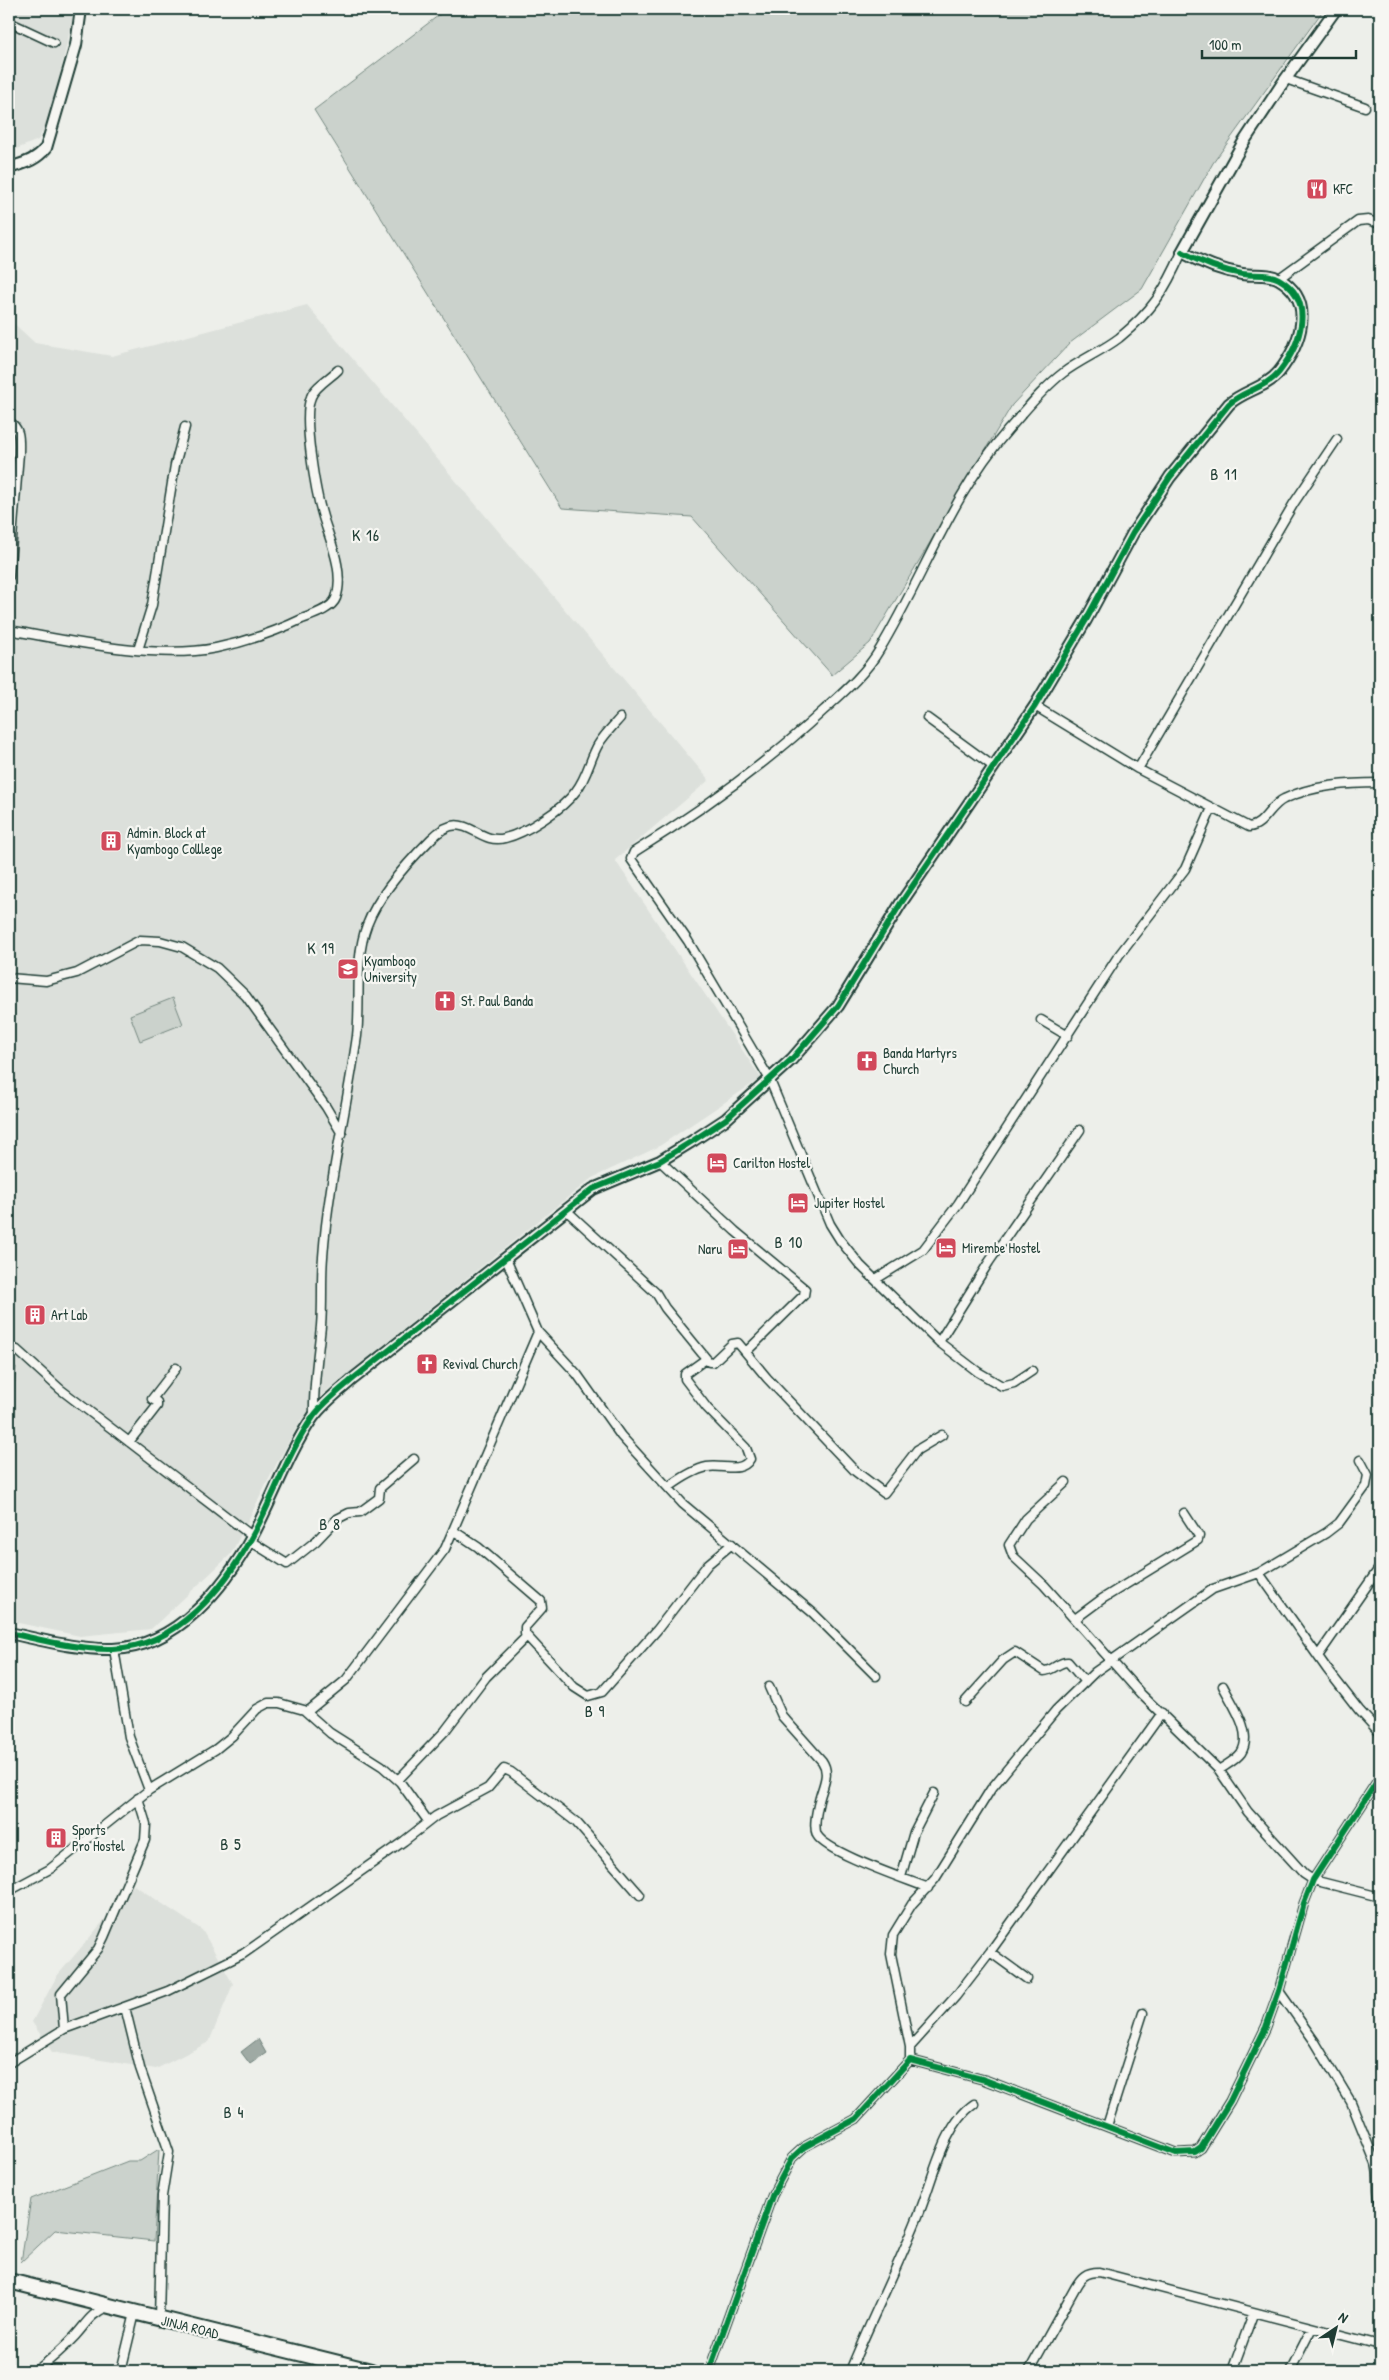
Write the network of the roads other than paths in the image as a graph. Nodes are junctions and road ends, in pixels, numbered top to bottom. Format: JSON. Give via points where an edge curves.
{"nodes":[{"id":1,"x":81,"y":9,"type":"edge"},
{"id":2,"x":1336,"y":9,"type":"edge"},
{"id":3,"x":9,"y":22,"type":"edge"},
{"id":4,"x":54,"y":43,"type":"dead end"},
{"id":5,"x":1286,"y":79,"type":"junction"},
{"id":6,"x":1365,"y":107,"type":"dead end"},
{"id":7,"x":9,"y":168,"type":"edge"},
{"id":8,"x":1380,"y":224,"type":"edge"},
{"id":9,"x":1182,"y":252,"type":"junction"},
{"id":10,"x":1278,"y":278,"type":"junction"},
{"id":11,"x":338,"y":370,"type":"dead end"},
{"id":12,"x":9,"y":422,"type":"edge"},
{"id":13,"x":185,"y":427,"type":"dead end"},
{"id":14,"x":1337,"y":439,"type":"dead end"},
{"id":15,"x":9,"y":576,"type":"edge"},
{"id":16,"x":9,"y":630,"type":"edge"},
{"id":17,"x":138,"y":650,"type":"junction"},
{"id":18,"x":1035,"y":706,"type":"junction"},
{"id":19,"x":620,"y":718,"type":"dead end"},
{"id":20,"x":927,"y":718,"type":"dead end"},
{"id":21,"x":994,"y":767,"type":"junction"},
{"id":22,"x":1138,"y":769,"type":"junction"},
{"id":23,"x":1380,"y":783,"type":"edge"},
{"id":24,"x":1212,"y":808,"type":"junction"},
{"id":25,"x":9,"y":978,"type":"edge"},
{"id":26,"x":1041,"y":1020,"type":"dead end"},
{"id":27,"x":1068,"y":1036,"type":"junction"},
{"id":28,"x":769,"y":1078,"type":"junction"},
{"id":29,"x":1080,"y":1130,"type":"dead end"},
{"id":30,"x":342,"y":1134,"type":"junction"},
{"id":31,"x":660,"y":1160,"type":"junction"},
{"id":32,"x":566,"y":1210,"type":"junction"},
{"id":33,"x":506,"y":1259,"type":"junction"},
{"id":34,"x":876,"y":1279,"type":"junction"},
{"id":35,"x":538,"y":1332,"type":"junction"},
{"id":36,"x":939,"y":1342,"type":"junction"},
{"id":37,"x":9,"y":1346,"type":"edge"},
{"id":38,"x":746,"y":1352,"type":"junction"},
{"id":39,"x":706,"y":1359,"type":"junction"},
{"id":40,"x":176,"y":1368,"type":"dead end"},
{"id":41,"x":1032,"y":1370,"type":"dead end"},
{"id":42,"x":314,"y":1416,"type":"junction"},
{"id":43,"x":942,"y":1435,"type":"dead end"},
{"id":44,"x":129,"y":1442,"type":"junction"},
{"id":45,"x":414,"y":1459,"type":"dead end"},
{"id":46,"x":1360,"y":1460,"type":"dead end"},
{"id":47,"x":1066,"y":1482,"type":"dead end"},
{"id":48,"x":669,"y":1487,"type":"junction"},
{"id":49,"x":1184,"y":1513,"type":"dead end"},
{"id":50,"x":454,"y":1531,"type":"junction"},
{"id":51,"x":251,"y":1538,"type":"junction"},
{"id":52,"x":732,"y":1544,"type":"junction"},
{"id":53,"x":1380,"y":1567,"type":"edge"},
{"id":54,"x":1259,"y":1572,"type":"junction"},
{"id":55,"x":1075,"y":1620,"type":"junction"},
{"id":56,"x":9,"y":1633,"type":"edge"},
{"id":57,"x":526,"y":1637,"type":"junction"},
{"id":58,"x":114,"y":1649,"type":"junction"},
{"id":59,"x":1318,"y":1656,"type":"junction"},
{"id":60,"x":1112,"y":1660,"type":"junction"},
{"id":61,"x":876,"y":1676,"type":"dead end"},
{"id":62,"x":1085,"y":1682,"type":"junction"},
{"id":63,"x":1223,"y":1686,"type":"dead end"},
{"id":64,"x":769,"y":1687,"type":"dead end"},
{"id":65,"x":965,"y":1702,"type":"dead end"},
{"id":66,"x":307,"y":1712,"type":"junction"},
{"id":67,"x":1162,"y":1712,"type":"junction"},
{"id":68,"x":1380,"y":1733,"type":"edge"},
{"id":69,"x":1219,"y":1770,"type":"junction"},
{"id":70,"x":1380,"y":1777,"type":"edge"},
{"id":71,"x":398,"y":1780,"type":"junction"},
{"id":72,"x":148,"y":1790,"type":"junction"},
{"id":73,"x":934,"y":1793,"type":"dead end"},
{"id":74,"x":138,"y":1798,"type":"junction"},
{"id":75,"x":428,"y":1822,"type":"junction"},
{"id":76,"x":901,"y":1877,"type":"junction"},
{"id":77,"x":1313,"y":1880,"type":"junction"},
{"id":78,"x":928,"y":1888,"type":"junction"},
{"id":79,"x":9,"y":1891,"type":"edge"},
{"id":80,"x":640,"y":1895,"type":"dead end"},
{"id":81,"x":1380,"y":1897,"type":"edge"},
{"id":82,"x":990,"y":1952,"type":"junction"},
{"id":83,"x":1028,"y":1979,"type":"dead end"},
{"id":84,"x":1279,"y":1991,"type":"junction"},
{"id":85,"x":125,"y":2007,"type":"junction"},
{"id":86,"x":1143,"y":2013,"type":"dead end"},
{"id":87,"x":64,"y":2028,"type":"junction"},
{"id":88,"x":910,"y":2047,"type":"junction"},
{"id":89,"x":910,"y":2060,"type":"junction"},
{"id":90,"x":9,"y":2063,"type":"edge"},
{"id":91,"x":974,"y":2104,"type":"dead end"},
{"id":92,"x":1107,"y":2126,"type":"junction"},
{"id":93,"x":1379,"y":2172,"type":"edge"},
{"id":94,"x":1380,"y":2203,"type":"edge"},
{"id":95,"x":9,"y":2281,"type":"edge"},
{"id":96,"x":109,"y":2306,"type":"junction"},
{"id":97,"x":135,"y":2313,"type":"junction"},
{"id":98,"x":1253,"y":2314,"type":"junction"},
{"id":99,"x":159,"y":2319,"type":"junction"},
{"id":100,"x":1312,"y":2328,"type":"junction"},
{"id":101,"x":1380,"y":2345,"type":"edge"},
{"id":102,"x":36,"y":2371,"type":"edge"},
{"id":103,"x":121,"y":2371,"type":"edge"},
{"id":104,"x":371,"y":2371,"type":"edge"},
{"id":105,"x":709,"y":2371,"type":"edge"},
{"id":106,"x":850,"y":2371,"type":"edge"},
{"id":107,"x":1029,"y":2371,"type":"edge"},
{"id":108,"x":1232,"y":2371,"type":"edge"},
{"id":109,"x":1290,"y":2371,"type":"edge"}],
"edges":[{"from":1,"to":7,"type":"street","via":[[76,45],[48,143],[39,156]]},
{"from":2,"to":5,"type":"street"},
{"from":3,"to":4,"type":"street"},
{"from":5,"to":6,"type":"street"},
{"from":5,"to":9,"type":"street","via":[[1243,143]]},
{"from":8,"to":10,"type":"street","via":[[1358,221]]},
{"from":9,"to":10,"type":"street","via":[[1218,269]]},
{"from":9,"to":28,"type":"street","via":[[1168,285],[1150,308],[1118,339],[1085,357],[1047,388],[1006,432],[978,469],[947,520],[879,651],[865,670],[771,757],[632,855],[632,863],[688,940]]},
{"from":10,"to":18,"type":"street","via":[[1301,305],[1303,320],[1293,350],[1272,378],[1229,404],[1170,477],[1133,532]]},
{"from":11,"to":17,"type":"street","via":[[312,394],[309,413],[312,459],[338,580],[334,603],[281,629],[215,648]]},
{"from":12,"to":15,"type":"street","via":[[19,433]]},
{"from":13,"to":17,"type":"street","via":[[170,494],[152,605]]},
{"from":14,"to":22,"type":"street","via":[[1294,503]]},
{"from":16,"to":17,"type":"street"},
{"from":18,"to":21,"type":"street"},
{"from":18,"to":22,"type":"street"},
{"from":19,"to":30,"type":"street","via":[[600,741],[576,791],[559,808],[506,838],[486,838],[465,826],[446,828],[431,839],[406,867],[378,905],[362,943],[359,1021]]},
{"from":20,"to":21,"type":"street"},
{"from":21,"to":28,"type":"street","via":[[901,904],[838,1006],[792,1059]]},
{"from":22,"to":24,"type":"street"},
{"from":23,"to":24,"type":"street","via":[[1346,783],[1285,798],[1252,827]]},
{"from":24,"to":27,"type":"street","via":[[1185,869],[1119,955]]},
{"from":25,"to":30,"type":"street","via":[[46,981],[77,974],[140,940],[182,947],[217,968],[246,996]]},
{"from":26,"to":27,"type":"street"},
{"from":27,"to":34,"type":"street","via":[[930,1243],[914,1258]]},
{"from":28,"to":31,"type":"street","via":[[726,1119]]},
{"from":28,"to":34,"type":"street","via":[[830,1224],[849,1252]]},
{"from":29,"to":36,"type":"street","via":[[989,1262]]},
{"from":30,"to":42,"type":"street","via":[[323,1257]]},
{"from":31,"to":32,"type":"street","via":[[593,1189]]},
{"from":31,"to":38,"type":"street","via":[[735,1231],[805,1289],[804,1295]]},
{"from":32,"to":33,"type":"street"},
{"from":32,"to":39,"type":"street","via":[[656,1293]]},
{"from":33,"to":35,"type":"street"},
{"from":33,"to":42,"type":"street","via":[[354,1378]]},
{"from":34,"to":36,"type":"street"},
{"from":35,"to":48,"type":"street","via":[[577,1374],[618,1432]]},
{"from":35,"to":50,"type":"street"},
{"from":36,"to":41,"type":"street","via":[[999,1385],[1014,1383]]},
{"from":37,"to":44,"type":"street"},
{"from":38,"to":39,"type":"street","via":[[736,1343],[713,1362]]},
{"from":38,"to":43,"type":"street","via":[[855,1471],[884,1493],[917,1450]]},
{"from":39,"to":48,"type":"street","via":[[686,1374],[685,1379],[746,1448],[750,1458],[738,1467],[706,1467],[684,1476]]},
{"from":40,"to":44,"type":"street","via":[[152,1399],[157,1406]]},
{"from":42,"to":51,"type":"street"},
{"from":44,"to":51,"type":"street"},
{"from":45,"to":51,"type":"street","via":[[380,1488],[379,1498],[360,1512],[337,1519],[287,1564]]},
{"from":46,"to":54,"type":"street","via":[[1368,1475],[1366,1486],[1339,1523],[1326,1534]]},
{"from":47,"to":55,"type":"street","via":[[1026,1519],[1012,1538],[1010,1549],[1013,1556]]},
{"from":48,"to":52,"type":"street","via":[[684,1504]]},
{"from":49,"to":55,"type":"street","via":[[1199,1536],[1198,1540],[1102,1599]]},
{"from":50,"to":57,"type":"street","via":[[541,1600],[542,1608],[524,1629]]},
{"from":50,"to":66,"type":"street","via":[[445,1549],[361,1660],[334,1691]]},
{"from":51,"to":58,"type":"street","via":[[214,1590],[178,1627],[148,1643]]},
{"from":52,"to":57,"type":"street","via":[[708,1564],[657,1630],[598,1695],[583,1695]]},
{"from":52,"to":61,"type":"street","via":[[825,1624]]},
{"from":53,"to":59,"type":"street"},
{"from":54,"to":59,"type":"street"},
{"from":54,"to":60,"type":"street","via":[[1213,1589]]},
{"from":55,"to":60,"type":"street"},
{"from":56,"to":58,"type":"street","via":[[70,1645]]},
{"from":57,"to":71,"type":"street","via":[[486,1677],[441,1735]]},
{"from":58,"to":72,"type":"street","via":[[130,1737]]},
{"from":59,"to":68,"type":"street"},
{"from":60,"to":62,"type":"street"},
{"from":60,"to":67,"type":"street","via":[[1141,1694]]},
{"from":62,"to":65,"type":"street","via":[[1068,1662],[1044,1671],[1015,1652],[1003,1660]]},
{"from":62,"to":78,"type":"street","via":[[1042,1726],[991,1789]]},
{"from":63,"to":69,"type":"street","via":[[1244,1729],[1245,1743],[1240,1754]]},
{"from":64,"to":76,"type":"street","via":[[782,1716],[826,1769],[816,1821],[818,1835],[836,1849]]},
{"from":66,"to":71,"type":"street","via":[[330,1733]]},
{"from":66,"to":72,"type":"street","via":[[279,1703],[263,1705],[221,1745]]},
{"from":67,"to":69,"type":"street"},
{"from":67,"to":82,"type":"street"},
{"from":69,"to":77,"type":"street","via":[[1266,1834]]},
{"from":70,"to":77,"type":"street"},
{"from":71,"to":75,"type":"street"},
{"from":72,"to":74,"type":"street"},
{"from":73,"to":76,"type":"street","via":[[914,1832]]},
{"from":74,"to":79,"type":"street","via":[[50,1869]]},
{"from":74,"to":87,"type":"street","via":[[146,1824],[145,1840],[98,1949],[61,1994]]},
{"from":75,"to":80,"type":"street","via":[[490,1787],[502,1770],[507,1770],[576,1822]]},
{"from":75,"to":85,"type":"street","via":[[243,1954],[168,1991]]},
{"from":76,"to":78,"type":"street"},
{"from":77,"to":81,"type":"street"},
{"from":77,"to":84,"type":"street"},
{"from":78,"to":88,"type":"street","via":[[904,1916],[890,1947]]},
{"from":82,"to":83,"type":"street"},
{"from":82,"to":88,"type":"street"},
{"from":84,"to":92,"type":"street","via":[[1247,2068],[1201,2148],[1195,2152],[1176,2153]]},
{"from":84,"to":93,"type":"street","via":[[1351,2102]]},
{"from":85,"to":87,"type":"street"},
{"from":85,"to":99,"type":"street","via":[[140,2068],[169,2152],[162,2196]]},
{"from":86,"to":92,"type":"street"},
{"from":87,"to":90,"type":"street"},
{"from":88,"to":89,"type":"street"},
{"from":89,"to":92,"type":"street","via":[[986,2080]]},
{"from":89,"to":105,"type":"street","via":[[856,2119],[804,2147],[792,2158],[772,2196]]},
{"from":91,"to":106,"type":"street","via":[[959,2118],[942,2151],[920,2211]]},
{"from":93,"to":94,"type":"street","via":[[1377,2191]]},
{"from":95,"to":96,"type":"highway","name":"JINJA ROAD"},
{"from":96,"to":97,"type":"highway","name":"JINJA ROAD"},
{"from":96,"to":102,"type":"street","via":[[94,2312],[61,2350]]},
{"from":97,"to":99,"type":"highway","name":"JINJA ROAD"},
{"from":97,"to":103,"type":"street"},
{"from":98,"to":100,"type":"street"},
{"from":98,"to":107,"type":"street","via":[[1089,2272],[1081,2278]]},
{"from":98,"to":108,"type":"street"},
{"from":99,"to":104,"type":"highway","name":"JINJA ROAD"},
{"from":100,"to":101,"type":"street"},
{"from":100,"to":109,"type":"street"}]}
